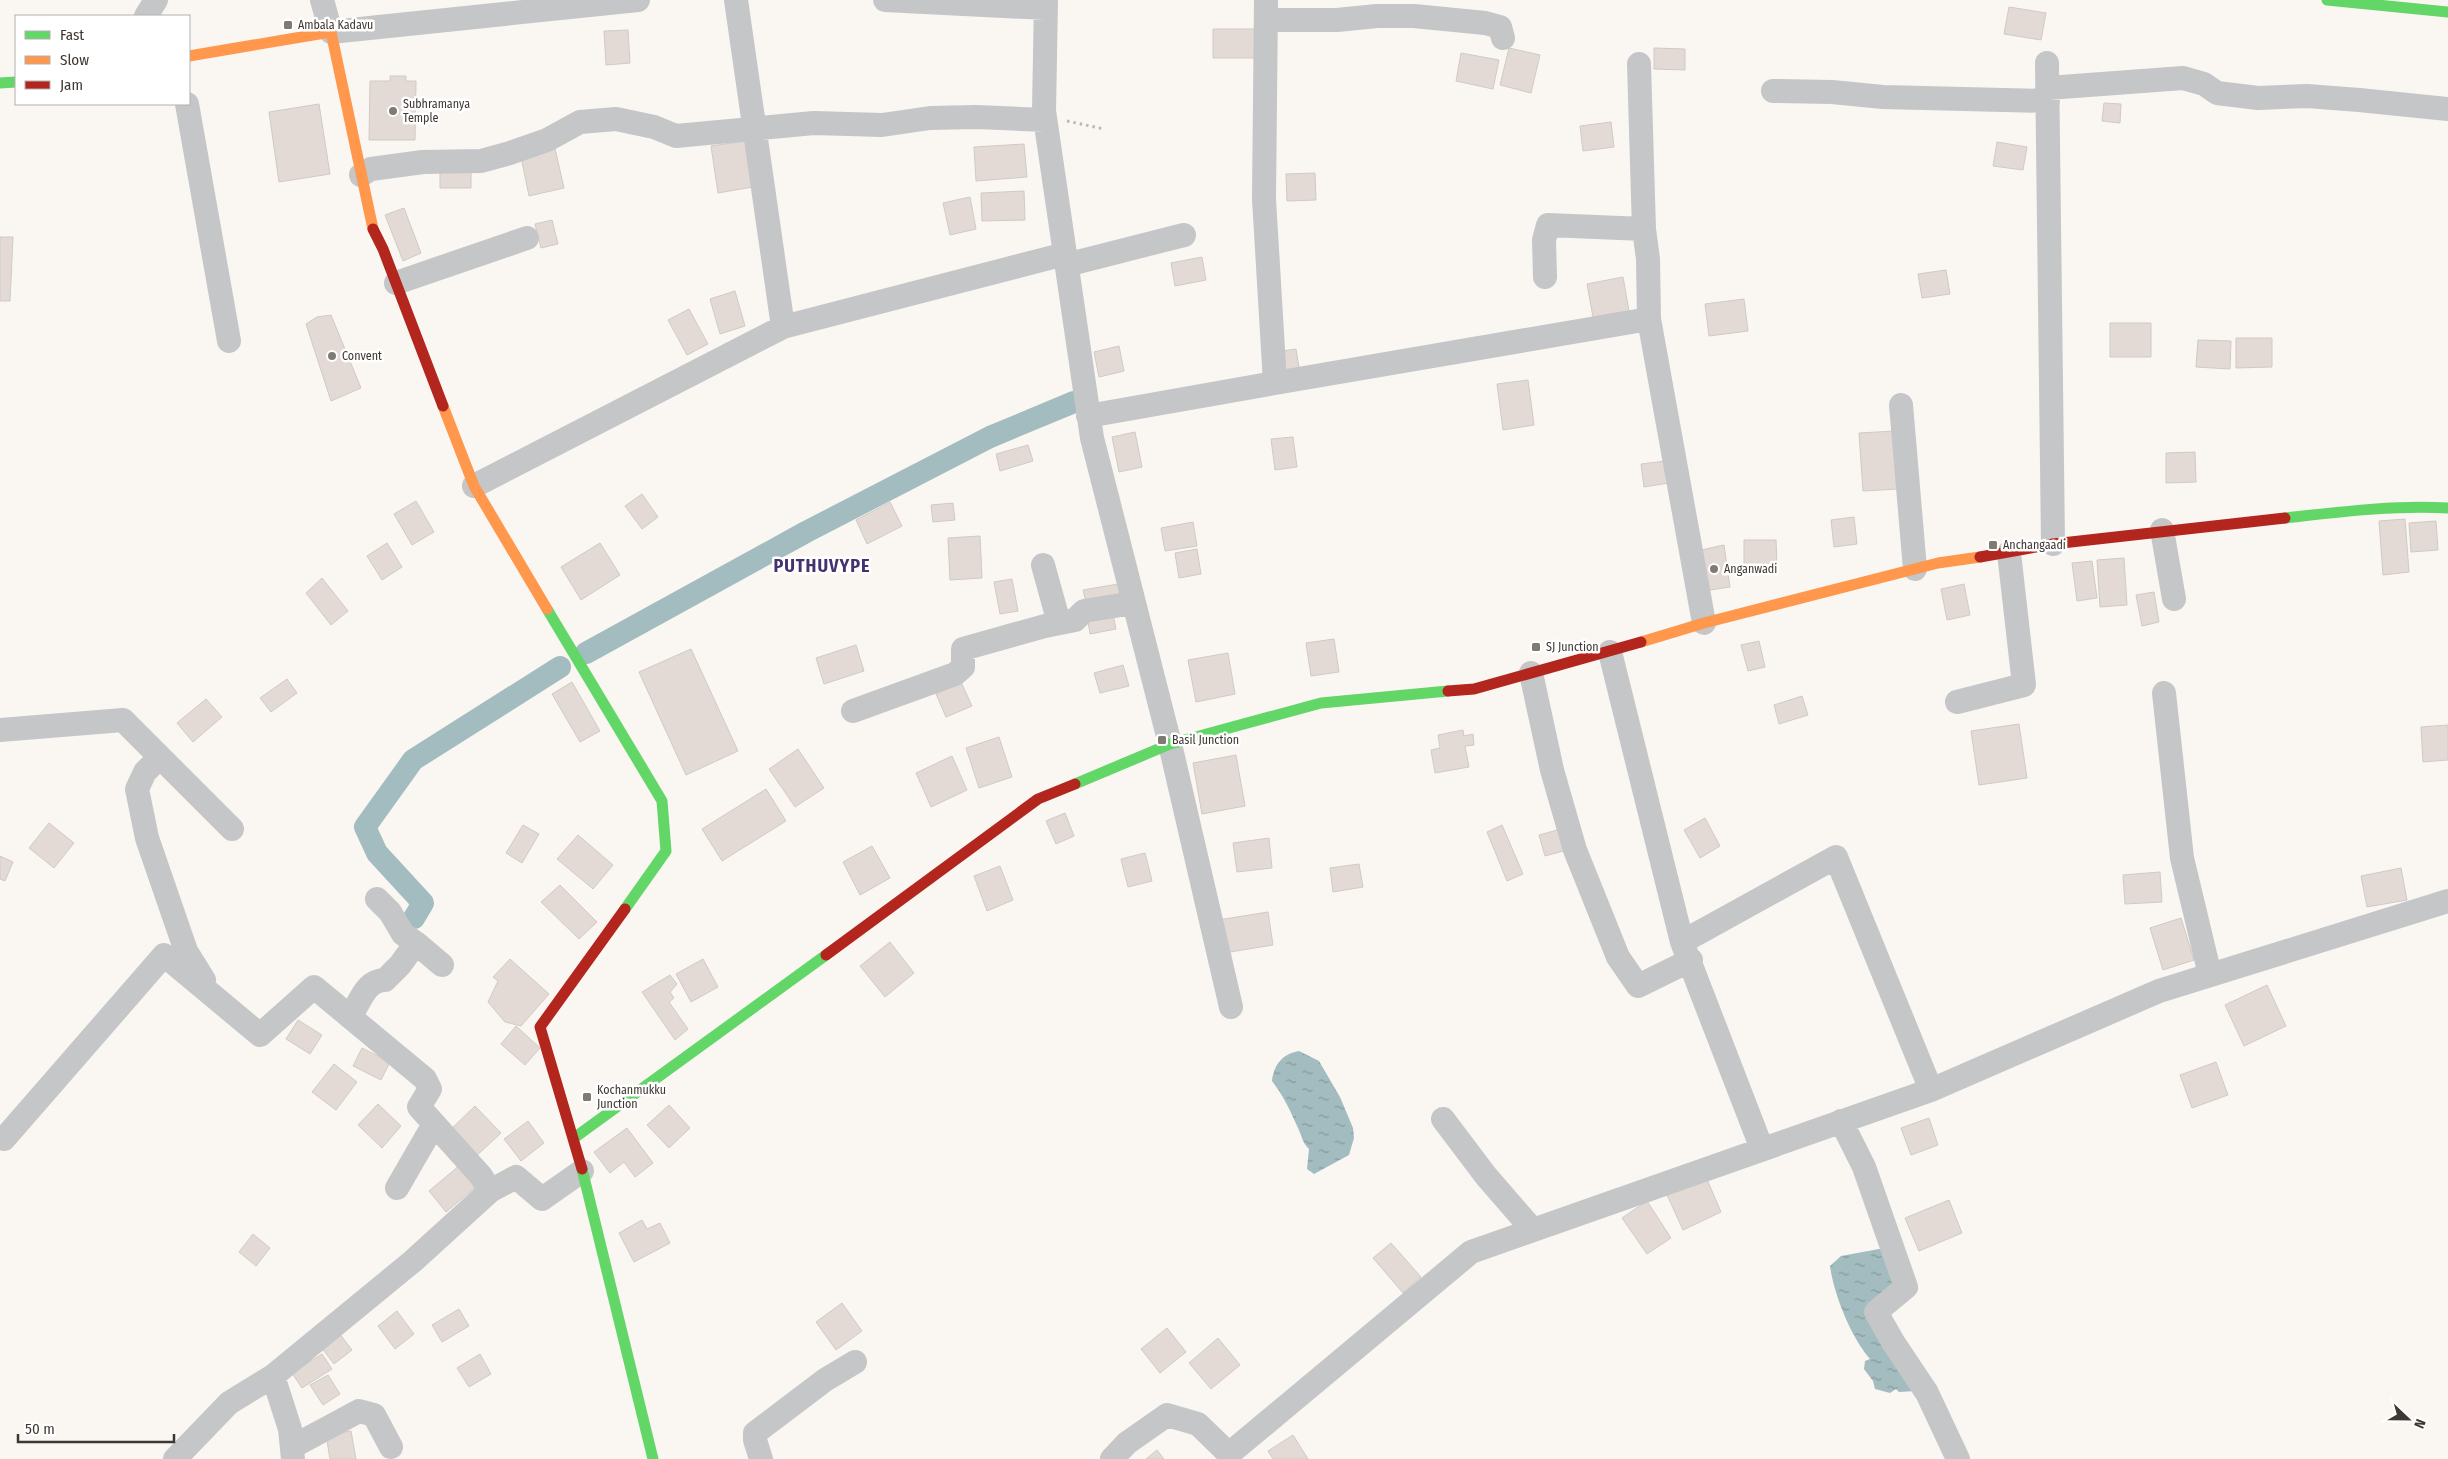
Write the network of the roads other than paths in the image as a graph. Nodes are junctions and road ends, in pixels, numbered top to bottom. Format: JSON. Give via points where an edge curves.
{"nodes":[{"id":1,"x":156,"y":0,"type":"edge"},
{"id":2,"x":322,"y":0,"type":"edge"},
{"id":3,"x":638,"y":0,"type":"edge"},
{"id":4,"x":736,"y":0,"type":"edge"},
{"id":5,"x":885,"y":0,"type":"edge"},
{"id":6,"x":2327,"y":0,"type":"edge"},
{"id":7,"x":1045,"y":4,"type":"edge"},
{"id":8,"x":1266,"y":10,"type":"edge"},
{"id":9,"x":2448,"y":12,"type":"edge"},
{"id":10,"x":147,"y":15,"type":"edge"},
{"id":11,"x":332,"y":32,"type":"junction"},
{"id":12,"x":1503,"y":38,"type":"dead end"},
{"id":13,"x":190,"y":56,"type":"edge"},
{"id":14,"x":2048,"y":63,"type":"dead end"},
{"id":15,"x":1639,"y":64,"type":"dead end"},
{"id":16,"x":15,"y":82,"type":"edge"},
{"id":17,"x":0,"y":83,"type":"edge"},
{"id":18,"x":1773,"y":91,"type":"dead end"},
{"id":19,"x":2048,"y":94,"type":"junction"},
{"id":20,"x":187,"y":105,"type":"edge"},
{"id":21,"x":2448,"y":108,"type":"edge"},
{"id":22,"x":1045,"y":119,"type":"junction"},
{"id":23,"x":754,"y":129,"type":"junction"},
{"id":24,"x":361,"y":175,"type":"junction"},
{"id":25,"x":1644,"y":229,"type":"junction"},
{"id":26,"x":1184,"y":235,"type":"dead end"},
{"id":27,"x":527,"y":238,"type":"dead end"},
{"id":28,"x":1065,"y":259,"type":"junction"},
{"id":29,"x":1545,"y":277,"type":"dead end"},
{"id":30,"x":396,"y":283,"type":"junction"},
{"id":31,"x":1650,"y":319,"type":"junction"},
{"id":32,"x":783,"y":327,"type":"junction"},
{"id":33,"x":229,"y":341,"type":"dead end"},
{"id":34,"x":1275,"y":383,"type":"junction"},
{"id":35,"x":1901,"y":405,"type":"dead end"},
{"id":36,"x":1088,"y":416,"type":"junction"},
{"id":37,"x":474,"y":486,"type":"junction"},
{"id":38,"x":2448,"y":508,"type":"edge"},
{"id":39,"x":2162,"y":530,"type":"junction"},
{"id":40,"x":2053,"y":544,"type":"junction"},
{"id":41,"x":2009,"y":553,"type":"junction"},
{"id":42,"x":1043,"y":565,"type":"dead end"},
{"id":43,"x":1915,"y":569,"type":"junction"},
{"id":44,"x":2174,"y":599,"type":"dead end"},
{"id":45,"x":1133,"y":603,"type":"junction"},
{"id":46,"x":1059,"y":623,"type":"junction"},
{"id":47,"x":1704,"y":623,"type":"junction"},
{"id":48,"x":1610,"y":652,"type":"junction"},
{"id":49,"x":1531,"y":673,"type":"junction"},
{"id":50,"x":2164,"y":693,"type":"dead end"},
{"id":51,"x":1957,"y":702,"type":"dead end"},
{"id":52,"x":853,"y":711,"type":"dead end"},
{"id":53,"x":0,"y":730,"type":"edge"},
{"id":54,"x":1170,"y":744,"type":"junction"},
{"id":55,"x":160,"y":756,"type":"junction"},
{"id":56,"x":232,"y":829,"type":"dead end"},
{"id":57,"x":2448,"y":901,"type":"edge"},
{"id":58,"x":380,"y":903,"type":"dead end"},
{"id":59,"x":408,"y":936,"type":"junction"},
{"id":60,"x":1687,"y":951,"type":"junction"},
{"id":61,"x":442,"y":965,"type":"dead end"},
{"id":62,"x":2210,"y":975,"type":"junction"},
{"id":63,"x":214,"y":997,"type":"junction"},
{"id":64,"x":1231,"y":1007,"type":"dead end"},
{"id":65,"x":350,"y":1017,"type":"junction"},
{"id":66,"x":1932,"y":1090,"type":"junction"},
{"id":67,"x":1444,"y":1119,"type":"dead end"},
{"id":68,"x":1841,"y":1121,"type":"junction"},
{"id":69,"x":434,"y":1124,"type":"junction"},
{"id":70,"x":1,"y":1135,"type":"edge"},
{"id":71,"x":574,"y":1138,"type":"junction"},
{"id":72,"x":1762,"y":1149,"type":"junction"},
{"id":73,"x":582,"y":1172,"type":"junction"},
{"id":74,"x":397,"y":1188,"type":"dead end"},
{"id":75,"x":490,"y":1191,"type":"junction"},
{"id":76,"x":1533,"y":1230,"type":"junction"},
{"id":77,"x":855,"y":1362,"type":"dead end"},
{"id":78,"x":273,"y":1376,"type":"junction"},
{"id":79,"x":391,"y":1447,"type":"dead end"},
{"id":80,"x":292,"y":1453,"type":"edge"},
{"id":81,"x":175,"y":1459,"type":"edge"},
{"id":82,"x":652,"y":1459,"type":"edge"},
{"id":83,"x":761,"y":1459,"type":"edge"},
{"id":84,"x":1112,"y":1459,"type":"edge"},
{"id":85,"x":1958,"y":1459,"type":"edge"}],
"edges":[{"from":1,"to":10,"type":"street"},
{"from":2,"to":11,"type":"street"},
{"from":3,"to":11,"type":"street"},
{"from":4,"to":23,"type":"street"},
{"from":5,"to":7,"type":"street"},
{"from":6,"to":9,"type":"main road"},
{"from":7,"to":22,"type":"street"},
{"from":8,"to":12,"type":"street","via":[[1337,20],[1414,16],[1485,23],[1500,27]]},
{"from":8,"to":34,"type":"street","via":[[1264,200]]},
{"from":11,"to":13,"type":"main road"},
{"from":11,"to":24,"type":"main road"},
{"from":14,"to":19,"type":"street"},
{"from":15,"to":25,"type":"street"},
{"from":16,"to":17,"type":"main road"},
{"from":18,"to":19,"type":"street","via":[[1882,97]]},
{"from":19,"to":21,"type":"street","via":[[2183,78],[2204,84],[2217,93],[2258,98],[2316,97]]},
{"from":19,"to":40,"type":"street"},
{"from":20,"to":33,"type":"street"},
{"from":22,"to":23,"type":"street","via":[[948,118],[882,125],[814,124]]},
{"from":22,"to":28,"type":"street"},
{"from":23,"to":24,"type":"street","via":[[676,136],[654,127],[616,119],[580,122],[547,140],[510,154],[480,161],[423,162],[371,169]]},
{"from":23,"to":32,"type":"street"},
{"from":24,"to":30,"type":"main road","via":[[372,227]]},
{"from":25,"to":29,"type":"street","via":[[1548,225],[1544,240]]},
{"from":25,"to":31,"type":"street"},
{"from":26,"to":28,"type":"street"},
{"from":27,"to":30,"type":"street"},
{"from":28,"to":32,"type":"street"},
{"from":28,"to":36,"type":"street"},
{"from":30,"to":37,"type":"main road"},
{"from":31,"to":34,"type":"street"},
{"from":31,"to":47,"type":"street"},
{"from":32,"to":37,"type":"street"},
{"from":34,"to":36,"type":"street"},
{"from":35,"to":43,"type":"street"},
{"from":36,"to":45,"type":"street"},
{"from":37,"to":71,"type":"main road","via":[[662,802],[666,851],[540,1027]]},
{"from":38,"to":39,"type":"main road","via":[[2343,512]]},
{"from":39,"to":40,"type":"main road"},
{"from":39,"to":44,"type":"street"},
{"from":40,"to":41,"type":"main road"},
{"from":41,"to":43,"type":"main road"},
{"from":41,"to":51,"type":"street","via":[[2024,686]]},
{"from":42,"to":46,"type":"street"},
{"from":43,"to":47,"type":"main road"},
{"from":45,"to":46,"type":"street","via":[[1084,612],[1074,620]]},
{"from":45,"to":54,"type":"street"},
{"from":46,"to":52,"type":"street","via":[[963,649],[963,667],[954,674]]},
{"from":47,"to":48,"type":"main road"},
{"from":48,"to":49,"type":"main road"},
{"from":48,"to":60,"type":"street"},
{"from":49,"to":54,"type":"main road","via":[[1474,689],[1321,703]]},
{"from":49,"to":60,"type":"street","via":[[1574,850],[1618,957],[1638,986]]},
{"from":50,"to":62,"type":"street","via":[[2182,858]]},
{"from":53,"to":55,"type":"street","via":[[123,720]]},
{"from":54,"to":64,"type":"street"},
{"from":54,"to":71,"type":"main road","via":[[1038,799]]},
{"from":55,"to":56,"type":"street"},
{"from":55,"to":63,"type":"street","via":[[137,788],[147,838],[186,951]]},
{"from":57,"to":62,"type":"street"},
{"from":58,"to":59,"type":"street"},
{"from":59,"to":61,"type":"street"},
{"from":59,"to":65,"type":"street","via":[[400,965],[385,980],[369,984]]},
{"from":60,"to":66,"type":"street","via":[[1836,857]]},
{"from":60,"to":72,"type":"street"},
{"from":62,"to":66,"type":"street","via":[[2159,991]]},
{"from":63,"to":65,"type":"street","via":[[260,1035],[314,987]]},
{"from":63,"to":70,"type":"street","via":[[164,955]]},
{"from":65,"to":69,"type":"street","via":[[425,1079],[430,1089],[419,1107]]},
{"from":66,"to":68,"type":"street"},
{"from":67,"to":76,"type":"street","via":[[1480,1169]]},
{"from":68,"to":72,"type":"street"},
{"from":68,"to":85,"type":"street","via":[[1864,1167],[1906,1287],[1876,1312],[1927,1393]]},
{"from":69,"to":74,"type":"street"},
{"from":69,"to":75,"type":"street","via":[[481,1176]]},
{"from":71,"to":73,"type":"main road"},
{"from":72,"to":76,"type":"street"},
{"from":73,"to":75,"type":"street","via":[[542,1199],[516,1177]]},
{"from":73,"to":82,"type":"main road"},
{"from":75,"to":78,"type":"street","via":[[413,1262]]},
{"from":76,"to":84,"type":"street","via":[[1471,1252],[1230,1454],[1198,1424],[1167,1415],[1127,1443]]},
{"from":77,"to":83,"type":"street","via":[[755,1433]]},
{"from":78,"to":80,"type":"street","via":[[290,1429]]},
{"from":78,"to":81,"type":"street","via":[[229,1403]]},
{"from":79,"to":80,"type":"street","via":[[374,1415],[359,1411]]}]}
